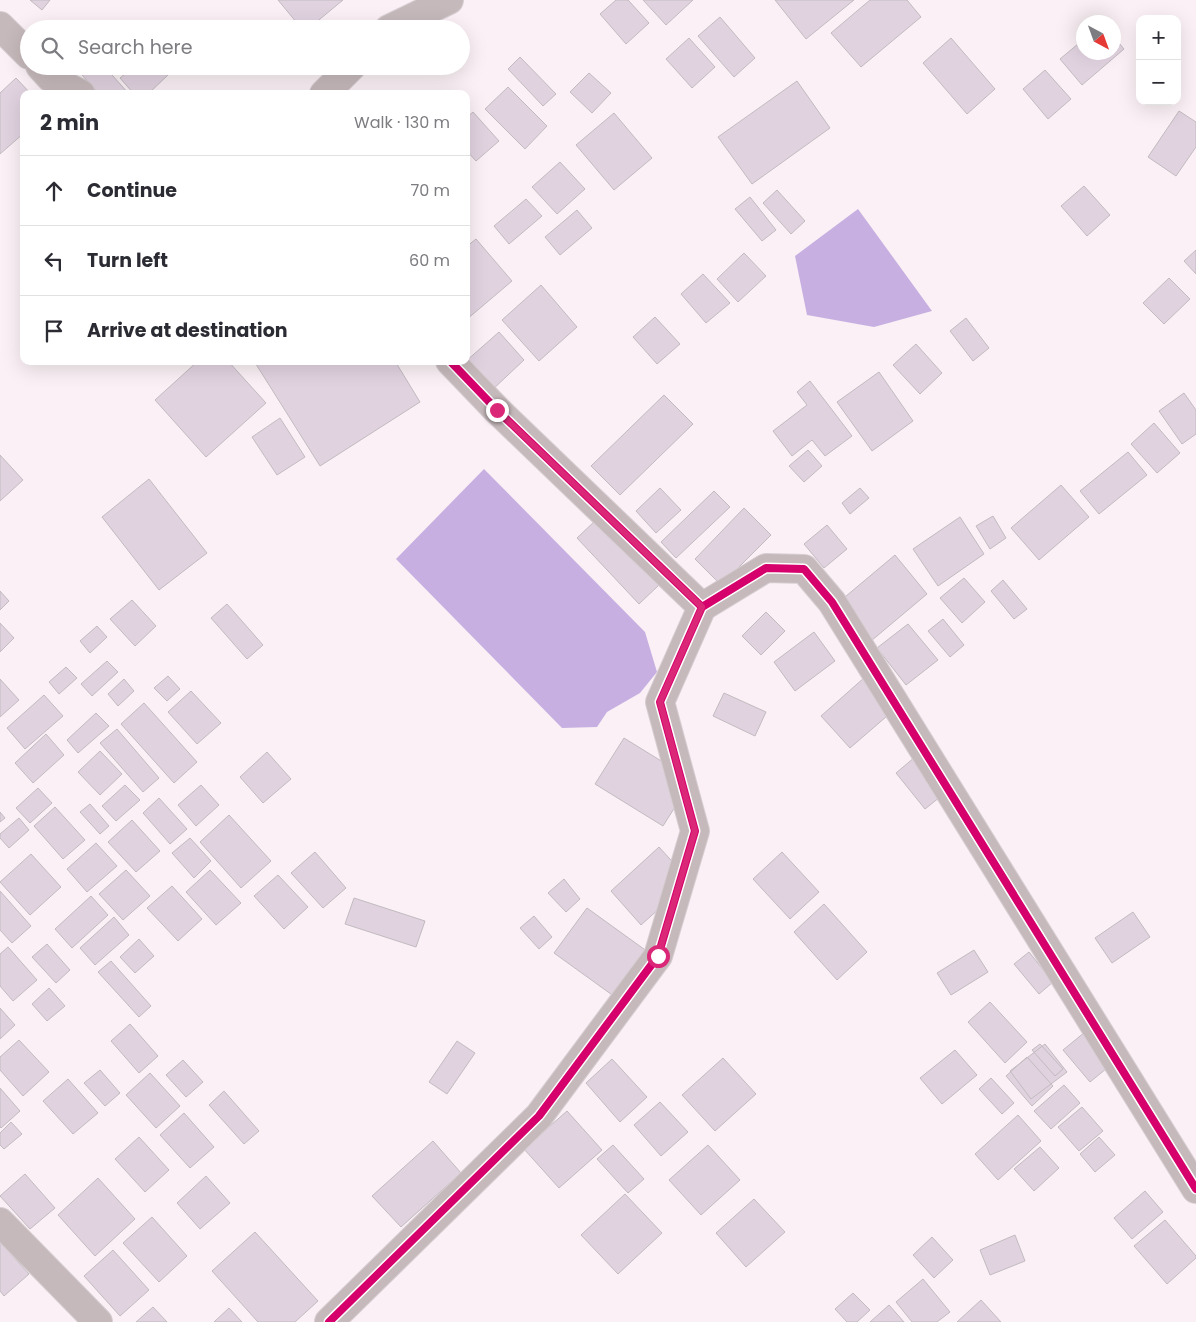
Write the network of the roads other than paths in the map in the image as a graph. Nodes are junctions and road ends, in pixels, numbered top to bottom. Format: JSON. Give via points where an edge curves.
{"nodes":[{"id":1,"x":449,"y":0,"type":"edge"},
{"id":2,"x":408,"y":20,"type":"edge"},
{"id":3,"x":0,"y":26,"type":"edge"},
{"id":4,"x":20,"y":46,"type":"edge"},
{"id":5,"x":48,"y":75,"type":"edge"},
{"id":6,"x":343,"y":75,"type":"edge"},
{"id":7,"x":74,"y":90,"type":"edge"},
{"id":8,"x":328,"y":90,"type":"edge"},
{"id":9,"x":454,"y":365,"type":"edge"},
{"id":10,"x":702,"y":607,"type":"junction"},
{"id":11,"x":1196,"y":1189,"type":"edge"},
{"id":12,"x":0,"y":1222,"type":"edge"},
{"id":13,"x":98,"y":1322,"type":"edge"},
{"id":14,"x":329,"y":1322,"type":"edge"}],
"edges":[{"from":1,"to":2,"type":"street"},
{"from":3,"to":4,"type":"street"},
{"from":5,"to":7,"type":"street"},
{"from":6,"to":8,"type":"street"},
{"from":9,"to":10,"type":"street"},
{"from":10,"to":11,"type":"street","via":[[766,568],[804,569],[832,602]]},
{"from":10,"to":14,"type":"street","via":[[660,702],[695,831],[658,956],[539,1116]]},
{"from":12,"to":13,"type":"street"}]}
